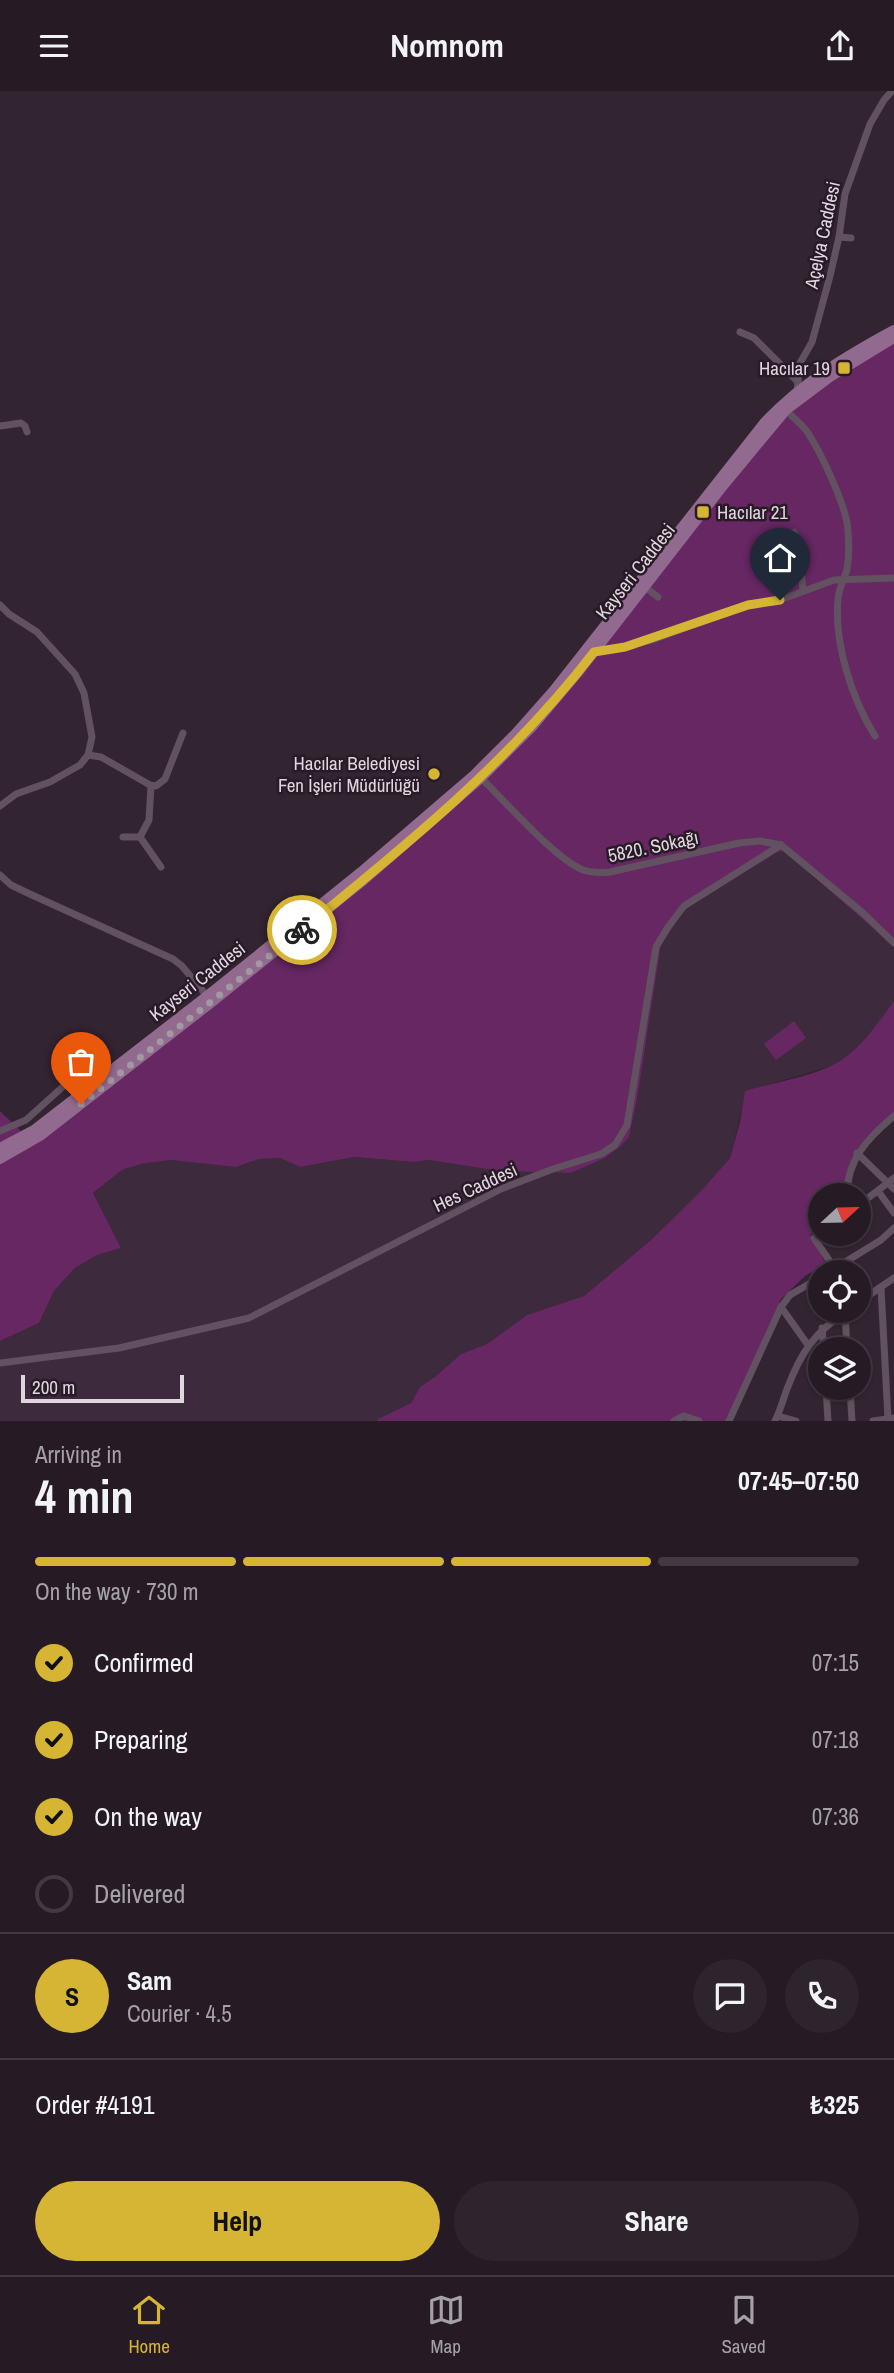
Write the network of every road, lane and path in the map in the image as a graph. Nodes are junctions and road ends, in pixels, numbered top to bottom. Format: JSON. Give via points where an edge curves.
{"nodes":[{"id":1,"x":892,"y":91,"type":"edge"},
{"id":2,"x":839,"y":237,"type":"junction"},
{"id":3,"x":851,"y":238,"type":"dead end"},
{"id":4,"x":894,"y":330,"type":"edge"},
{"id":5,"x":740,"y":332,"type":"dead end"},
{"id":6,"x":894,"y":338,"type":"edge"},
{"id":7,"x":800,"y":389,"type":"junction"},
{"id":8,"x":786,"y":410,"type":"junction"},
{"id":9,"x":0,"y":426,"type":"edge"},
{"id":10,"x":27,"y":432,"type":"dead end"},
{"id":11,"x":794,"y":532,"type":"dead end"},
{"id":12,"x":894,"y":579,"type":"edge"},
{"id":13,"x":841,"y":581,"type":"junction"},
{"id":14,"x":645,"y":587,"type":"junction"},
{"id":15,"x":803,"y":591,"type":"junction"},
{"id":16,"x":658,"y":597,"type":"dead end"},
{"id":17,"x":0,"y":605,"type":"edge"},
{"id":18,"x":594,"y":652,"type":"junction"},
{"id":19,"x":183,"y":733,"type":"dead end"},
{"id":20,"x":875,"y":736,"type":"dead end"},
{"id":21,"x":89,"y":755,"type":"junction"},
{"id":22,"x":481,"y":779,"type":"junction"},
{"id":23,"x":151,"y":786,"type":"junction"},
{"id":24,"x":0,"y":806,"type":"edge"},
{"id":25,"x":140,"y":837,"type":"junction"},
{"id":26,"x":123,"y":838,"type":"dead end"},
{"id":27,"x":781,"y":845,"type":"junction"},
{"id":28,"x":161,"y":867,"type":"dead end"},
{"id":29,"x":0,"y":875,"type":"edge"},
{"id":30,"x":894,"y":943,"type":"edge"},
{"id":31,"x":209,"y":999,"type":"junction"},
{"id":32,"x":96,"y":1082,"type":"junction"},
{"id":33,"x":894,"y":1116,"type":"edge"},
{"id":34,"x":0,"y":1131,"type":"edge"},
{"id":35,"x":0,"y":1148,"type":"edge"},
{"id":36,"x":857,"y":1153,"type":"junction"},
{"id":37,"x":0,"y":1159,"type":"edge"},
{"id":38,"x":848,"y":1183,"type":"edge"},
{"id":39,"x":892,"y":1183,"type":"edge"},
{"id":40,"x":878,"y":1191,"type":"junction"},
{"id":41,"x":872,"y":1195,"type":"edge"},
{"id":42,"x":894,"y":1213,"type":"edge"},
{"id":43,"x":894,"y":1229,"type":"edge"},
{"id":44,"x":849,"y":1260,"type":"edge"},
{"id":45,"x":894,"y":1278,"type":"edge"},
{"id":46,"x":808,"y":1285,"type":"edge"},
{"id":47,"x":881,"y":1288,"type":"junction"},
{"id":48,"x":871,"y":1294,"type":"edge"},
{"id":49,"x":781,"y":1307,"type":"junction"},
{"id":50,"x":829,"y":1323,"type":"edge"},
{"id":51,"x":822,"y":1328,"type":"junction"},
{"id":52,"x":815,"y":1337,"type":"edge"},
{"id":53,"x":823,"y":1337,"type":"edge"},
{"id":54,"x":808,"y":1345,"type":"joint"},
{"id":55,"x":884,"y":1352,"type":"junction"},
{"id":56,"x":894,"y":1352,"type":"edge"},
{"id":57,"x":0,"y":1363,"type":"edge"},
{"id":58,"x":827,"y":1400,"type":"edge"},
{"id":59,"x":851,"y":1400,"type":"edge"},
{"id":60,"x":777,"y":1419,"type":"edge"},
{"id":61,"x":891,"y":1419,"type":"edge"},
{"id":62,"x":674,"y":1421,"type":"edge"},
{"id":63,"x":698,"y":1421,"type":"edge"},
{"id":64,"x":729,"y":1421,"type":"edge"},
{"id":65,"x":796,"y":1421,"type":"edge"},
{"id":66,"x":828,"y":1421,"type":"edge"},
{"id":67,"x":852,"y":1421,"type":"edge"},
{"id":68,"x":873,"y":1421,"type":"edge"}],
"edges":[{"from":1,"to":2,"type":"street","name":"Açelya Caddesi","via":[[870,124],[857,157],[845,194]]},
{"from":2,"to":3,"type":"street"},
{"from":2,"to":7,"type":"street","name":"Açelya Caddesi","via":[[818,323],[800,363]]},
{"from":4,"to":7,"type":"main road"},
{"from":5,"to":7,"type":"street","via":[[754,338]]},
{"from":6,"to":7,"type":"main road"},
{"from":7,"to":8,"type":"main road","name":"Kayseri Caddesi"},
{"from":7,"to":31,"type":"main road","name":"Kayseri Caddesi","via":[[764,423],[516,733],[406,835]]},
{"from":8,"to":13,"type":"street","via":[[807,431],[846,519],[846,569]]},
{"from":8,"to":14,"type":"main road","name":"Kayseri Caddesi"},
{"from":9,"to":10,"type":"street","via":[[19,423]]},
{"from":11,"to":15,"type":"street"},
{"from":12,"to":13,"type":"street"},
{"from":13,"to":15,"type":"street"},
{"from":13,"to":20,"type":"street","via":[[839,640],[853,694]]},
{"from":14,"to":16,"type":"street"},
{"from":14,"to":18,"type":"main road","name":"Kayseri Caddesi"},
{"from":15,"to":18,"type":"street","via":[[748,605],[645,642]]},
{"from":17,"to":21,"type":"street","via":[[37,632],[75,674],[84,693],[92,737]]},
{"from":18,"to":22,"type":"main road","name":"Kayseri Caddesi","via":[[532,727]]},
{"from":19,"to":23,"type":"street","via":[[165,779]]},
{"from":21,"to":23,"type":"street","via":[[102,757]]},
{"from":21,"to":24,"type":"street","via":[[66,775],[16,794]]},
{"from":22,"to":27,"type":"street","name":"5820. Sokağı","via":[[554,850],[573,865],[596,873],[739,843]]},
{"from":22,"to":31,"type":"main road","name":"Kayseri Caddesi","via":[[392,856]]},
{"from":23,"to":25,"type":"street","via":[[149,820]]},
{"from":25,"to":26,"type":"street"},
{"from":25,"to":28,"type":"street"},
{"from":27,"to":30,"type":"street"},
{"from":27,"to":57,"type":"street","name":"Hes Caddesi","via":[[684,906],[656,947],[627,1125],[615,1145],[501,1189],[249,1318],[120,1348]]},
{"from":29,"to":31,"type":"street","via":[[10,885],[173,959]]},
{"from":31,"to":32,"type":"main road","name":"Kayseri Caddesi"},
{"from":31,"to":37,"type":"main road","name":"Kayseri Caddesi","via":[[40,1136]]},
{"from":32,"to":34,"type":"street","via":[[67,1083],[26,1120]]},
{"from":32,"to":35,"type":"main road","name":"Kayseri Caddesi","via":[[34,1130]]},
{"from":33,"to":36,"type":"street"},
{"from":36,"to":38,"type":"street"},
{"from":36,"to":39,"type":"street"},
{"from":39,"to":40,"type":"street"},
{"from":40,"to":41,"type":"street"},
{"from":40,"to":42,"type":"street"},
{"from":43,"to":44,"type":"street"},
{"from":45,"to":47,"type":"street"},
{"from":46,"to":49,"type":"street"},
{"from":47,"to":48,"type":"street"},
{"from":47,"to":55,"type":"street"},
{"from":49,"to":54,"type":"street"},
{"from":49,"to":64,"type":"street"},
{"from":50,"to":51,"type":"street"},
{"from":51,"to":52,"type":"street"},
{"from":51,"to":53,"type":"street"},
{"from":54,"to":60,"type":"street"},
{"from":55,"to":56,"type":"street"},
{"from":55,"to":61,"type":"street"},
{"from":58,"to":66,"type":"street"},
{"from":59,"to":67,"type":"street"},
{"from":60,"to":65,"type":"street"},
{"from":61,"to":68,"type":"street"},
{"from":62,"to":63,"type":"street","via":[[684,1416]]}]}
